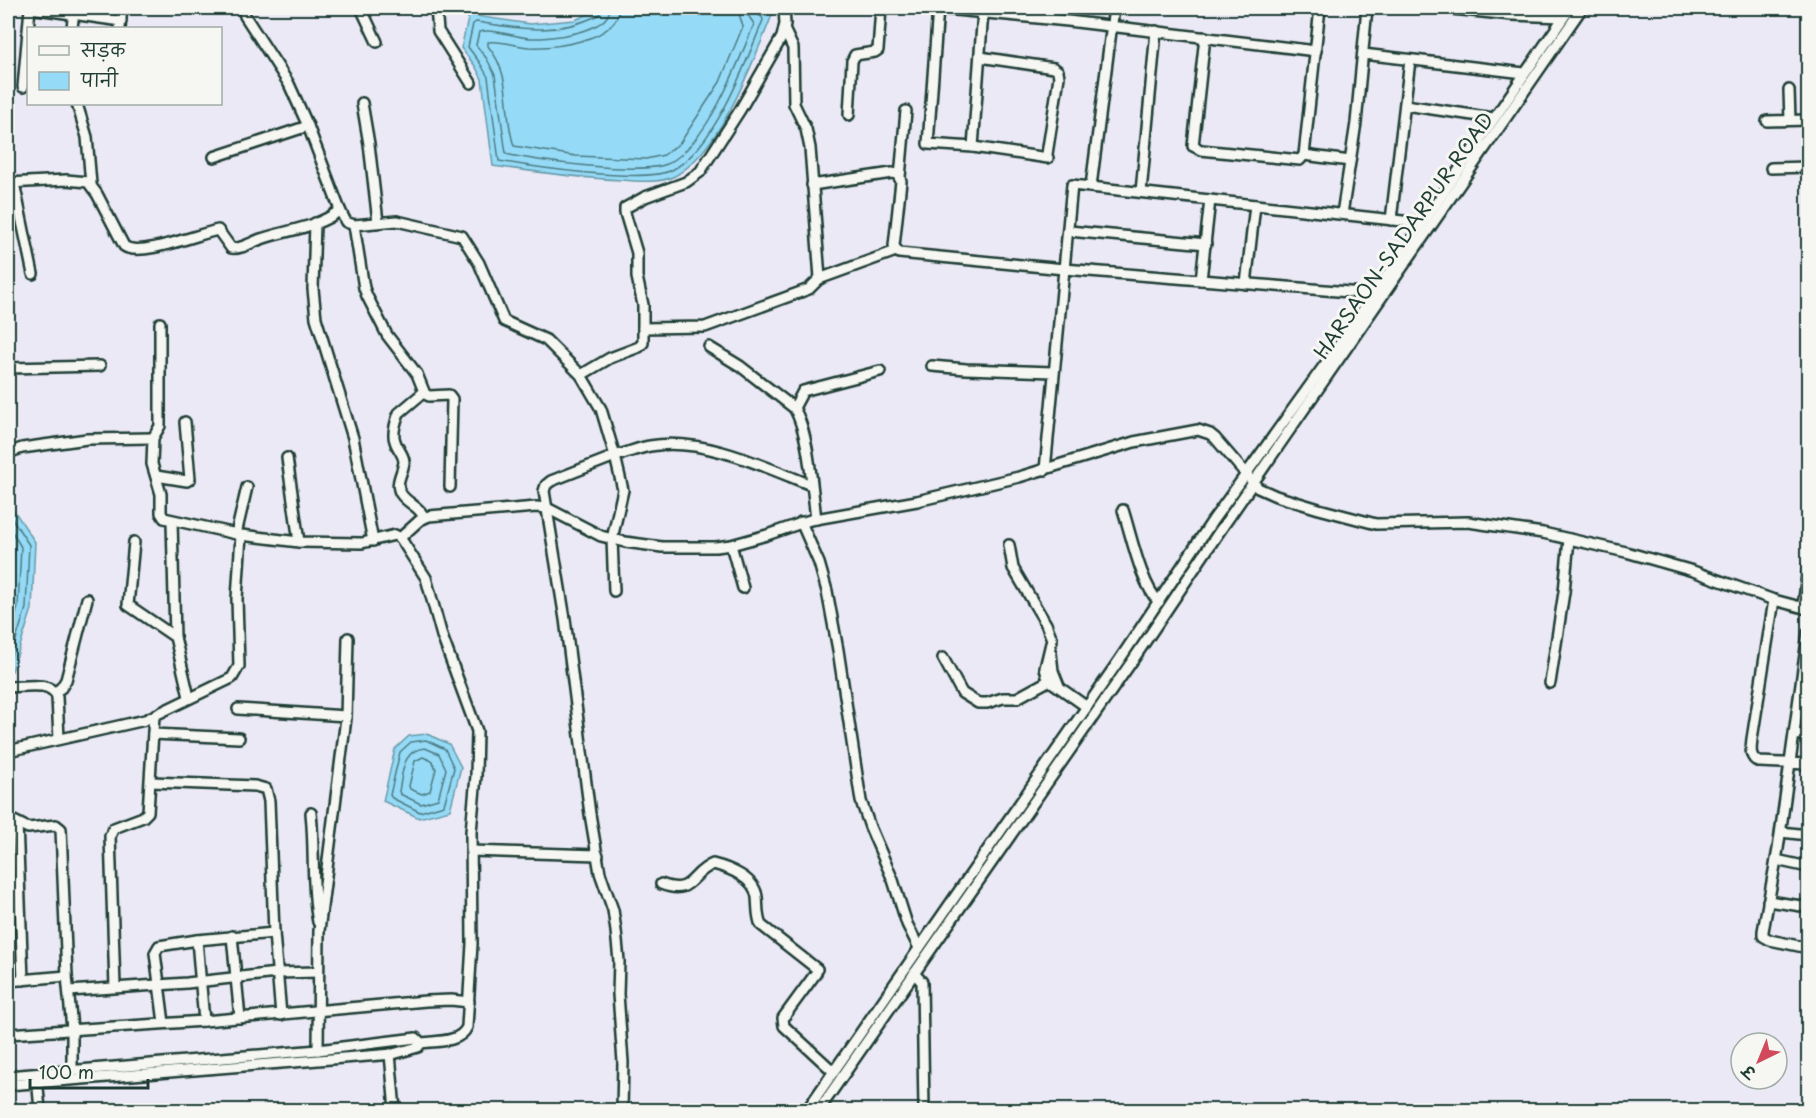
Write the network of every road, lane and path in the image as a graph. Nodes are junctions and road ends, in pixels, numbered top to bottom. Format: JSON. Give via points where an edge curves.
{"nodes":[{"id":1,"x":30,"y":8,"type":"edge"},
{"id":2,"x":122,"y":8,"type":"edge"},
{"id":3,"x":243,"y":8,"type":"edge"},
{"id":4,"x":361,"y":8,"type":"edge"},
{"id":5,"x":436,"y":8,"type":"edge"},
{"id":6,"x":784,"y":8,"type":"edge"},
{"id":7,"x":881,"y":8,"type":"edge"},
{"id":8,"x":936,"y":8,"type":"edge"},
{"id":9,"x":1114,"y":8,"type":"edge"},
{"id":10,"x":1320,"y":8,"type":"edge"},
{"id":11,"x":1367,"y":8,"type":"edge"},
{"id":12,"x":1442,"y":8,"type":"edge"},
{"id":13,"x":1570,"y":8,"type":"edge"},
{"id":14,"x":1582,"y":8,"type":"edge"},
{"id":15,"x":74,"y":10,"type":"edge"},
{"id":16,"x":983,"y":11,"type":"junction"},
{"id":17,"x":1499,"y":11,"type":"edge"},
{"id":18,"x":1563,"y":17,"type":"junction"},
{"id":19,"x":120,"y":25,"type":"edge"},
{"id":20,"x":1111,"y":26,"type":"junction"},
{"id":21,"x":29,"y":27,"type":"edge"},
{"id":22,"x":72,"y":27,"type":"edge"},
{"id":23,"x":784,"y":29,"type":"junction"},
{"id":24,"x":1156,"y":31,"type":"junction"},
{"id":25,"x":1205,"y":37,"type":"junction"},
{"id":26,"x":377,"y":42,"type":"dead end"},
{"id":27,"x":1316,"y":51,"type":"junction"},
{"id":28,"x":1363,"y":54,"type":"junction"},
{"id":29,"x":27,"y":57,"type":"edge"},
{"id":30,"x":980,"y":57,"type":"junction"},
{"id":31,"x":1410,"y":60,"type":"junction"},
{"id":32,"x":1524,"y":73,"type":"junction"},
{"id":33,"x":471,"y":83,"type":"dead end"},
{"id":34,"x":23,"y":87,"type":"dead end"},
{"id":35,"x":1789,"y":90,"type":"dead end"},
{"id":36,"x":362,"y":104,"type":"dead end"},
{"id":37,"x":77,"y":105,"type":"edge"},
{"id":38,"x":1405,"y":105,"type":"junction"},
{"id":39,"x":906,"y":111,"type":"dead end"},
{"id":40,"x":849,"y":115,"type":"dead end"},
{"id":41,"x":1493,"y":118,"type":"junction"},
{"id":42,"x":1790,"y":120,"type":"junction"},
{"id":43,"x":1809,"y":120,"type":"edge"},
{"id":44,"x":1767,"y":121,"type":"dead end"},
{"id":45,"x":308,"y":126,"type":"junction"},
{"id":46,"x":972,"y":147,"type":"junction"},
{"id":47,"x":1304,"y":155,"type":"junction"},
{"id":48,"x":214,"y":157,"type":"dead end"},
{"id":49,"x":1350,"y":161,"type":"junction"},
{"id":50,"x":1809,"y":167,"type":"edge"},
{"id":51,"x":1771,"y":168,"type":"dead end"},
{"id":52,"x":900,"y":177,"type":"junction"},
{"id":53,"x":11,"y":183,"type":"edge"},
{"id":54,"x":91,"y":184,"type":"junction"},
{"id":55,"x":812,"y":185,"type":"junction"},
{"id":56,"x":1091,"y":186,"type":"junction"},
{"id":57,"x":1141,"y":192,"type":"junction"},
{"id":58,"x":1210,"y":200,"type":"junction"},
{"id":59,"x":1255,"y":205,"type":"junction"},
{"id":60,"x":340,"y":210,"type":"junction"},
{"id":61,"x":1342,"y":214,"type":"junction"},
{"id":62,"x":1391,"y":220,"type":"junction"},
{"id":63,"x":378,"y":222,"type":"junction"},
{"id":64,"x":315,"y":223,"type":"junction"},
{"id":65,"x":1421,"y":223,"type":"junction"},
{"id":66,"x":354,"y":225,"type":"junction"},
{"id":67,"x":1069,"y":231,"type":"junction"},
{"id":68,"x":1206,"y":244,"type":"junction"},
{"id":69,"x":896,"y":251,"type":"junction"},
{"id":70,"x":1064,"y":269,"type":"junction"},
{"id":71,"x":33,"y":274,"type":"dead end"},
{"id":72,"x":819,"y":279,"type":"junction"},
{"id":73,"x":1201,"y":280,"type":"junction"},
{"id":74,"x":1246,"y":284,"type":"junction"},
{"id":75,"x":1374,"y":294,"type":"junction"},
{"id":76,"x":160,"y":323,"type":"dead end"},
{"id":77,"x":643,"y":328,"type":"junction"},
{"id":78,"x":709,"y":347,"type":"dead end"},
{"id":79,"x":100,"y":366,"type":"dead end"},
{"id":80,"x":932,"y":366,"type":"dead end"},
{"id":81,"x":8,"y":368,"type":"edge"},
{"id":82,"x":880,"y":370,"type":"dead end"},
{"id":83,"x":1053,"y":372,"type":"junction"},
{"id":84,"x":581,"y":375,"type":"junction"},
{"id":85,"x":424,"y":392,"type":"junction"},
{"id":86,"x":794,"y":408,"type":"junction"},
{"id":87,"x":185,"y":422,"type":"dead end"},
{"id":88,"x":153,"y":438,"type":"junction"},
{"id":89,"x":8,"y":453,"type":"edge"},
{"id":90,"x":615,"y":456,"type":"junction"},
{"id":91,"x":287,"y":458,"type":"dead end"},
{"id":92,"x":1045,"y":470,"type":"junction"},
{"id":93,"x":1245,"y":474,"type":"junction"},
{"id":94,"x":156,"y":476,"type":"junction"},
{"id":95,"x":1253,"y":483,"type":"junction"},
{"id":96,"x":811,"y":485,"type":"junction"},
{"id":97,"x":246,"y":487,"type":"dead end"},
{"id":98,"x":450,"y":488,"type":"dead end"},
{"id":99,"x":547,"y":508,"type":"junction"},
{"id":100,"x":1123,"y":510,"type":"dead end"},
{"id":101,"x":424,"y":517,"type":"junction"},
{"id":102,"x":816,"y":519,"type":"junction"},
{"id":103,"x":172,"y":521,"type":"junction"},
{"id":104,"x":801,"y":522,"type":"junction"},
{"id":105,"x":239,"y":534,"type":"junction"},
{"id":106,"x":400,"y":538,"type":"junction"},
{"id":107,"x":612,"y":539,"type":"junction"},
{"id":108,"x":1569,"y":539,"type":"junction"},
{"id":109,"x":373,"y":541,"type":"junction"},
{"id":110,"x":134,"y":542,"type":"dead end"},
{"id":111,"x":299,"y":542,"type":"junction"},
{"id":112,"x":731,"y":544,"type":"junction"},
{"id":113,"x":1009,"y":544,"type":"dead end"},
{"id":114,"x":1809,"y":566,"type":"edge"},
{"id":115,"x":743,"y":588,"type":"dead end"},
{"id":116,"x":614,"y":591,"type":"dead end"},
{"id":117,"x":87,"y":599,"type":"dead end"},
{"id":118,"x":1774,"y":600,"type":"junction"},
{"id":119,"x":1159,"y":602,"type":"junction"},
{"id":120,"x":1806,"y":609,"type":"edge"},
{"id":121,"x":1809,"y":633,"type":"edge"},
{"id":122,"x":175,"y":637,"type":"junction"},
{"id":123,"x":348,"y":638,"type":"dead end"},
{"id":124,"x":1050,"y":649,"type":"junction"},
{"id":125,"x":943,"y":658,"type":"dead end"},
{"id":126,"x":1050,"y":680,"type":"junction"},
{"id":127,"x":1550,"y":682,"type":"dead end"},
{"id":128,"x":8,"y":687,"type":"edge"},
{"id":129,"x":1060,"y":688,"type":"junction"},
{"id":130,"x":55,"y":692,"type":"junction"},
{"id":131,"x":1804,"y":694,"type":"edge"},
{"id":132,"x":189,"y":697,"type":"junction"},
{"id":133,"x":1087,"y":707,"type":"junction"},
{"id":134,"x":238,"y":710,"type":"dead end"},
{"id":135,"x":154,"y":716,"type":"junction"},
{"id":136,"x":346,"y":716,"type":"junction"},
{"id":137,"x":153,"y":734,"type":"junction"},
{"id":138,"x":1795,"y":734,"type":"junction"},
{"id":139,"x":1809,"y":736,"type":"edge"},
{"id":140,"x":239,"y":738,"type":"dead end"},
{"id":141,"x":59,"y":739,"type":"junction"},
{"id":142,"x":8,"y":751,"type":"edge"},
{"id":143,"x":1790,"y":764,"type":"junction"},
{"id":144,"x":1809,"y":765,"type":"edge"},
{"id":145,"x":151,"y":783,"type":"junction"},
{"id":146,"x":311,"y":813,"type":"dead end"},
{"id":147,"x":12,"y":821,"type":"edge"},
{"id":148,"x":1781,"y":832,"type":"junction"},
{"id":149,"x":1809,"y":835,"type":"edge"},
{"id":150,"x":471,"y":851,"type":"junction"},
{"id":151,"x":598,"y":855,"type":"junction"},
{"id":152,"x":1776,"y":860,"type":"junction"},
{"id":153,"x":1809,"y":867,"type":"edge"},
{"id":154,"x":661,"y":884,"type":"dead end"},
{"id":155,"x":1768,"y":901,"type":"junction"},
{"id":156,"x":1809,"y":907,"type":"edge"},
{"id":157,"x":319,"y":931,"type":"junction"},
{"id":158,"x":274,"y":933,"type":"junction"},
{"id":159,"x":232,"y":936,"type":"junction"},
{"id":160,"x":197,"y":939,"type":"junction"},
{"id":161,"x":919,"y":948,"type":"junction"},
{"id":162,"x":1809,"y":948,"type":"edge"},
{"id":163,"x":903,"y":971,"type":"junction"},
{"id":164,"x":318,"y":972,"type":"junction"},
{"id":165,"x":277,"y":974,"type":"junction"},
{"id":166,"x":913,"y":975,"type":"junction"},
{"id":167,"x":67,"y":976,"type":"junction"},
{"id":168,"x":237,"y":978,"type":"junction"},
{"id":169,"x":23,"y":980,"type":"junction"},
{"id":170,"x":8,"y":981,"type":"edge"},
{"id":171,"x":200,"y":981,"type":"junction"},
{"id":172,"x":158,"y":984,"type":"junction"},
{"id":173,"x":115,"y":987,"type":"junction"},
{"id":174,"x":69,"y":991,"type":"junction"},
{"id":175,"x":469,"y":1002,"type":"junction"},
{"id":176,"x":317,"y":1011,"type":"junction"},
{"id":177,"x":281,"y":1014,"type":"junction"},
{"id":178,"x":240,"y":1018,"type":"junction"},
{"id":179,"x":204,"y":1021,"type":"junction"},
{"id":180,"x":164,"y":1023,"type":"junction"},
{"id":181,"x":72,"y":1029,"type":"junction"},
{"id":182,"x":8,"y":1034,"type":"edge"},
{"id":183,"x":421,"y":1043,"type":"junction"},
{"id":184,"x":318,"y":1050,"type":"junction"},
{"id":185,"x":390,"y":1054,"type":"junction"},
{"id":186,"x":305,"y":1056,"type":"junction"},
{"id":187,"x":200,"y":1059,"type":"junction"},
{"id":188,"x":201,"y":1070,"type":"junction"},
{"id":189,"x":72,"y":1071,"type":"junction"},
{"id":190,"x":834,"y":1072,"type":"junction"},
{"id":191,"x":8,"y":1076,"type":"edge"},
{"id":192,"x":38,"y":1078,"type":"junction"},
{"id":193,"x":8,"y":1085,"type":"edge"},
{"id":194,"x":40,"y":1110,"type":"edge"},
{"id":195,"x":395,"y":1110,"type":"edge"},
{"id":196,"x":622,"y":1110,"type":"edge"},
{"id":197,"x":807,"y":1110,"type":"edge"},
{"id":198,"x":819,"y":1110,"type":"edge"},
{"id":199,"x":924,"y":1110,"type":"edge"}],
"edges":[{"from":1,"to":15,"type":"street"},
{"from":1,"to":21,"type":"street"},
{"from":2,"to":19,"type":"street"},
{"from":3,"to":45,"type":"street","via":[[284,75]]},
{"from":4,"to":26,"type":"street"},
{"from":5,"to":33,"type":"street","via":[[438,31]]},
{"from":6,"to":23,"type":"street"},
{"from":7,"to":40,"type":"street","via":[[878,50],[855,55],[852,61]]},
{"from":8,"to":16,"type":"street"},
{"from":8,"to":46,"type":"street","via":[[928,144]]},
{"from":9,"to":20,"type":"street"},
{"from":10,"to":27,"type":"street"},
{"from":11,"to":28,"type":"street"},
{"from":12,"to":17,"type":"street"},
{"from":13,"to":18,"type":"street","name":"HARSAON-SADARPUR ROAD"},
{"from":14,"to":95,"type":"street","name":"HARSAON-SADARPUR ROAD"},
{"from":15,"to":19,"type":"street"},
{"from":15,"to":22,"type":"street"},
{"from":16,"to":20,"type":"street"},
{"from":16,"to":30,"type":"street"},
{"from":17,"to":18,"type":"street"},
{"from":18,"to":32,"type":"street","name":"HARSAON-SADARPUR ROAD"},
{"from":20,"to":24,"type":"street"},
{"from":20,"to":56,"type":"street"},
{"from":23,"to":55,"type":"street","via":[[793,48],[794,104],[806,129]]},
{"from":23,"to":77,"type":"street","via":[[740,110],[700,172],[624,210],[637,253]]},
{"from":24,"to":25,"type":"street"},
{"from":24,"to":57,"type":"street"},
{"from":25,"to":27,"type":"street"},
{"from":25,"to":47,"type":"street","via":[[1193,146],[1297,160]]},
{"from":27,"to":47,"type":"street"},
{"from":28,"to":31,"type":"street"},
{"from":28,"to":49,"type":"street"},
{"from":29,"to":34,"type":"street"},
{"from":30,"to":46,"type":"street"},
{"from":30,"to":46,"type":"street","via":[[1054,68],[1059,77],[1048,156]]},
{"from":31,"to":32,"type":"street"},
{"from":31,"to":38,"type":"street"},
{"from":32,"to":41,"type":"street","name":"HARSAON-SADARPUR ROAD"},
{"from":35,"to":42,"type":"street"},
{"from":36,"to":63,"type":"street"},
{"from":37,"to":54,"type":"street","via":[[87,137]]},
{"from":38,"to":41,"type":"street"},
{"from":38,"to":62,"type":"street"},
{"from":39,"to":52,"type":"street"},
{"from":41,"to":65,"type":"street","name":"HARSAON-SADARPUR ROAD"},
{"from":42,"to":43,"type":"street"},
{"from":42,"to":44,"type":"street"},
{"from":45,"to":48,"type":"street"},
{"from":45,"to":60,"type":"street"},
{"from":47,"to":49,"type":"street"},
{"from":49,"to":61,"type":"street"},
{"from":50,"to":51,"type":"street"},
{"from":52,"to":55,"type":"street","via":[[892,173]]},
{"from":52,"to":69,"type":"street"},
{"from":53,"to":54,"type":"street","via":[[82,180]]},
{"from":53,"to":71,"type":"street"},
{"from":54,"to":64,"type":"street","via":[[123,246],[131,250],[218,231],[231,249],[236,249]]},
{"from":55,"to":72,"type":"street"},
{"from":56,"to":57,"type":"street"},
{"from":56,"to":67,"type":"street","via":[[1071,187]]},
{"from":57,"to":58,"type":"street"},
{"from":58,"to":59,"type":"street"},
{"from":58,"to":68,"type":"street"},
{"from":59,"to":61,"type":"street"},
{"from":59,"to":74,"type":"street"},
{"from":60,"to":64,"type":"street"},
{"from":60,"to":66,"type":"street","via":[[346,222]]},
{"from":61,"to":62,"type":"street"},
{"from":62,"to":65,"type":"street"},
{"from":63,"to":66,"type":"street"},
{"from":63,"to":84,"type":"street","via":[[408,222],[462,236],[479,263],[504,321],[546,340]]},
{"from":64,"to":109,"type":"street","via":[[316,318],[353,438]]},
{"from":65,"to":75,"type":"street","name":"HARSAON-SADARPUR ROAD"},
{"from":66,"to":85,"type":"street","via":[[364,288],[387,335],[417,374]]},
{"from":67,"to":68,"type":"street"},
{"from":67,"to":70,"type":"street"},
{"from":68,"to":73,"type":"street"},
{"from":69,"to":70,"type":"street"},
{"from":69,"to":72,"type":"street"},
{"from":70,"to":73,"type":"street"},
{"from":70,"to":83,"type":"street"},
{"from":72,"to":77,"type":"street","via":[[809,289],[705,327]]},
{"from":73,"to":74,"type":"street"},
{"from":74,"to":75,"type":"street"},
{"from":75,"to":93,"type":"street","name":"HARSAON-SADARPUR ROAD"},
{"from":76,"to":88,"type":"street","via":[[160,426]]},
{"from":77,"to":84,"type":"street","via":[[642,346]]},
{"from":78,"to":86,"type":"street"},
{"from":79,"to":81,"type":"street"},
{"from":80,"to":83,"type":"street"},
{"from":82,"to":86,"type":"street","via":[[803,391]]},
{"from":83,"to":92,"type":"street"},
{"from":84,"to":90,"type":"street","via":[[601,409]]},
{"from":85,"to":98,"type":"street","via":[[452,399]]},
{"from":85,"to":101,"type":"street","via":[[399,413],[394,440],[405,459],[399,492],[420,508]]},
{"from":86,"to":96,"type":"street"},
{"from":87,"to":94,"type":"street","via":[[190,479]]},
{"from":88,"to":89,"type":"street","via":[[101,438]]},
{"from":88,"to":94,"type":"street","via":[[152,464]]},
{"from":90,"to":96,"type":"street","via":[[652,445],[707,449]]},
{"from":90,"to":99,"type":"street","via":[[548,482],[544,491]]},
{"from":90,"to":107,"type":"street","via":[[623,490]]},
{"from":91,"to":111,"type":"street"},
{"from":92,"to":93,"type":"street","via":[[1134,442],[1198,430],[1215,438]]},
{"from":92,"to":102,"type":"street","via":[[917,501]]},
{"from":93,"to":95,"type":"street"},
{"from":93,"to":119,"type":"street","name":"HARSAON-SADARPUR ROAD"},
{"from":94,"to":103,"type":"street","via":[[162,516]]},
{"from":95,"to":108,"type":"street","via":[[1276,496],[1376,524],[1468,522]]},
{"from":95,"to":166,"type":"street","name":"HARSAON-SADARPUR ROAD"},
{"from":96,"to":102,"type":"street"},
{"from":97,"to":105,"type":"street"},
{"from":99,"to":101,"type":"street"},
{"from":99,"to":107,"type":"street"},
{"from":99,"to":151,"type":"street"},
{"from":100,"to":119,"type":"street","via":[[1146,582]]},
{"from":101,"to":106,"type":"street"},
{"from":102,"to":104,"type":"street"},
{"from":103,"to":105,"type":"street"},
{"from":103,"to":122,"type":"street"},
{"from":104,"to":112,"type":"street"},
{"from":104,"to":161,"type":"street","via":[[827,591],[863,807]]},
{"from":105,"to":111,"type":"street"},
{"from":105,"to":132,"type":"street","via":[[238,670],[226,681]]},
{"from":106,"to":109,"type":"street","via":[[395,535]]},
{"from":106,"to":150,"type":"street","via":[[426,578],[442,636],[477,731]]},
{"from":107,"to":112,"type":"street","via":[[662,547]]},
{"from":107,"to":116,"type":"street"},
{"from":108,"to":118,"type":"street","via":[[1693,571]]},
{"from":108,"to":127,"type":"street"},
{"from":109,"to":111,"type":"street"},
{"from":110,"to":122,"type":"street","via":[[128,604]]},
{"from":112,"to":115,"type":"street"},
{"from":113,"to":124,"type":"street","via":[[1013,568],[1050,632]]},
{"from":114,"to":120,"type":"street"},
{"from":117,"to":130,"type":"street","via":[[66,680]]},
{"from":118,"to":120,"type":"street"},
{"from":118,"to":143,"type":"street","via":[[1752,755],[1760,762]]},
{"from":119,"to":133,"type":"street","name":"HARSAON-SADARPUR ROAD"},
{"from":121,"to":131,"type":"street"},
{"from":122,"to":132,"type":"street"},
{"from":123,"to":136,"type":"street"},
{"from":124,"to":126,"type":"street","via":[[1045,668]]},
{"from":124,"to":129,"type":"street"},
{"from":125,"to":126,"type":"street","via":[[963,693],[978,703],[1017,698]]},
{"from":126,"to":129,"type":"street"},
{"from":128,"to":130,"type":"street","via":[[46,687]]},
{"from":129,"to":133,"type":"street"},
{"from":130,"to":141,"type":"street"},
{"from":131,"to":138,"type":"street"},
{"from":132,"to":135,"type":"street"},
{"from":133,"to":161,"type":"street","name":"HARSAON-SADARPUR ROAD"},
{"from":134,"to":136,"type":"street"},
{"from":135,"to":137,"type":"street"},
{"from":135,"to":141,"type":"street"},
{"from":136,"to":157,"type":"street"},
{"from":137,"to":140,"type":"street"},
{"from":137,"to":145,"type":"street"},
{"from":138,"to":139,"type":"street"},
{"from":138,"to":143,"type":"street"},
{"from":141,"to":142,"type":"street"},
{"from":143,"to":144,"type":"street"},
{"from":143,"to":148,"type":"street"},
{"from":145,"to":158,"type":"street","via":[[266,789]]},
{"from":145,"to":173,"type":"street","via":[[146,815],[110,833]]},
{"from":146,"to":157,"type":"street","via":[[313,894]]},
{"from":147,"to":167,"type":"street","via":[[28,828],[56,825],[61,829]]},
{"from":147,"to":169,"type":"street"},
{"from":148,"to":149,"type":"street"},
{"from":148,"to":152,"type":"street"},
{"from":150,"to":151,"type":"street"},
{"from":150,"to":175,"type":"street"},
{"from":151,"to":196,"type":"street","via":[[613,910],[618,948]]},
{"from":152,"to":153,"type":"street"},
{"from":152,"to":155,"type":"street"},
{"from":154,"to":190,"type":"street","via":[[682,888],[713,864],[753,884],[761,926],[817,969],[783,1018],[784,1026]]},
{"from":155,"to":156,"type":"street"},
{"from":155,"to":162,"type":"street","via":[[1763,936]]},
{"from":157,"to":164,"type":"street"},
{"from":158,"to":159,"type":"street"},
{"from":158,"to":165,"type":"street"},
{"from":159,"to":160,"type":"street"},
{"from":159,"to":168,"type":"street"},
{"from":160,"to":171,"type":"street"},
{"from":160,"to":172,"type":"street","via":[[162,944],[156,949]]},
{"from":161,"to":163,"type":"street","name":"HARSAON-SADARPUR ROAD"},
{"from":163,"to":166,"type":"street"},
{"from":163,"to":190,"type":"street","name":"HARSAON-SADARPUR ROAD"},
{"from":164,"to":165,"type":"street"},
{"from":164,"to":176,"type":"street"},
{"from":165,"to":168,"type":"street"},
{"from":165,"to":177,"type":"street"},
{"from":166,"to":198,"type":"street","name":"HARSAON-SADARPUR ROAD"},
{"from":166,"to":199,"type":"street","via":[[921,982]]},
{"from":167,"to":169,"type":"street"},
{"from":167,"to":174,"type":"street"},
{"from":168,"to":171,"type":"street"},
{"from":168,"to":178,"type":"street"},
{"from":169,"to":170,"type":"street"},
{"from":171,"to":172,"type":"street"},
{"from":171,"to":179,"type":"street"},
{"from":172,"to":173,"type":"street"},
{"from":172,"to":180,"type":"street"},
{"from":173,"to":174,"type":"street"},
{"from":174,"to":181,"type":"street"},
{"from":175,"to":176,"type":"street","via":[[435,1000]]},
{"from":175,"to":183,"type":"street","via":[[467,1027],[461,1035]]},
{"from":176,"to":177,"type":"street"},
{"from":176,"to":184,"type":"street"},
{"from":177,"to":178,"type":"street"},
{"from":178,"to":179,"type":"street"},
{"from":179,"to":180,"type":"street"},
{"from":180,"to":181,"type":"street"},
{"from":181,"to":182,"type":"street"},
{"from":181,"to":189,"type":"street"},
{"from":183,"to":184,"type":"street","via":[[416,1038]]},
{"from":183,"to":185,"type":"street"},
{"from":184,"to":186,"type":"street"},
{"from":185,"to":186,"type":"street"},
{"from":185,"to":195,"type":"street"},
{"from":186,"to":187,"type":"street"},
{"from":186,"to":188,"type":"street"},
{"from":187,"to":188,"type":"street"},
{"from":187,"to":189,"type":"street"},
{"from":188,"to":192,"type":"street"},
{"from":189,"to":192,"type":"street"},
{"from":190,"to":197,"type":"street","name":"HARSAON-SADARPUR ROAD"},
{"from":191,"to":192,"type":"street"},
{"from":192,"to":193,"type":"street"},
{"from":192,"to":194,"type":"street"}]}
